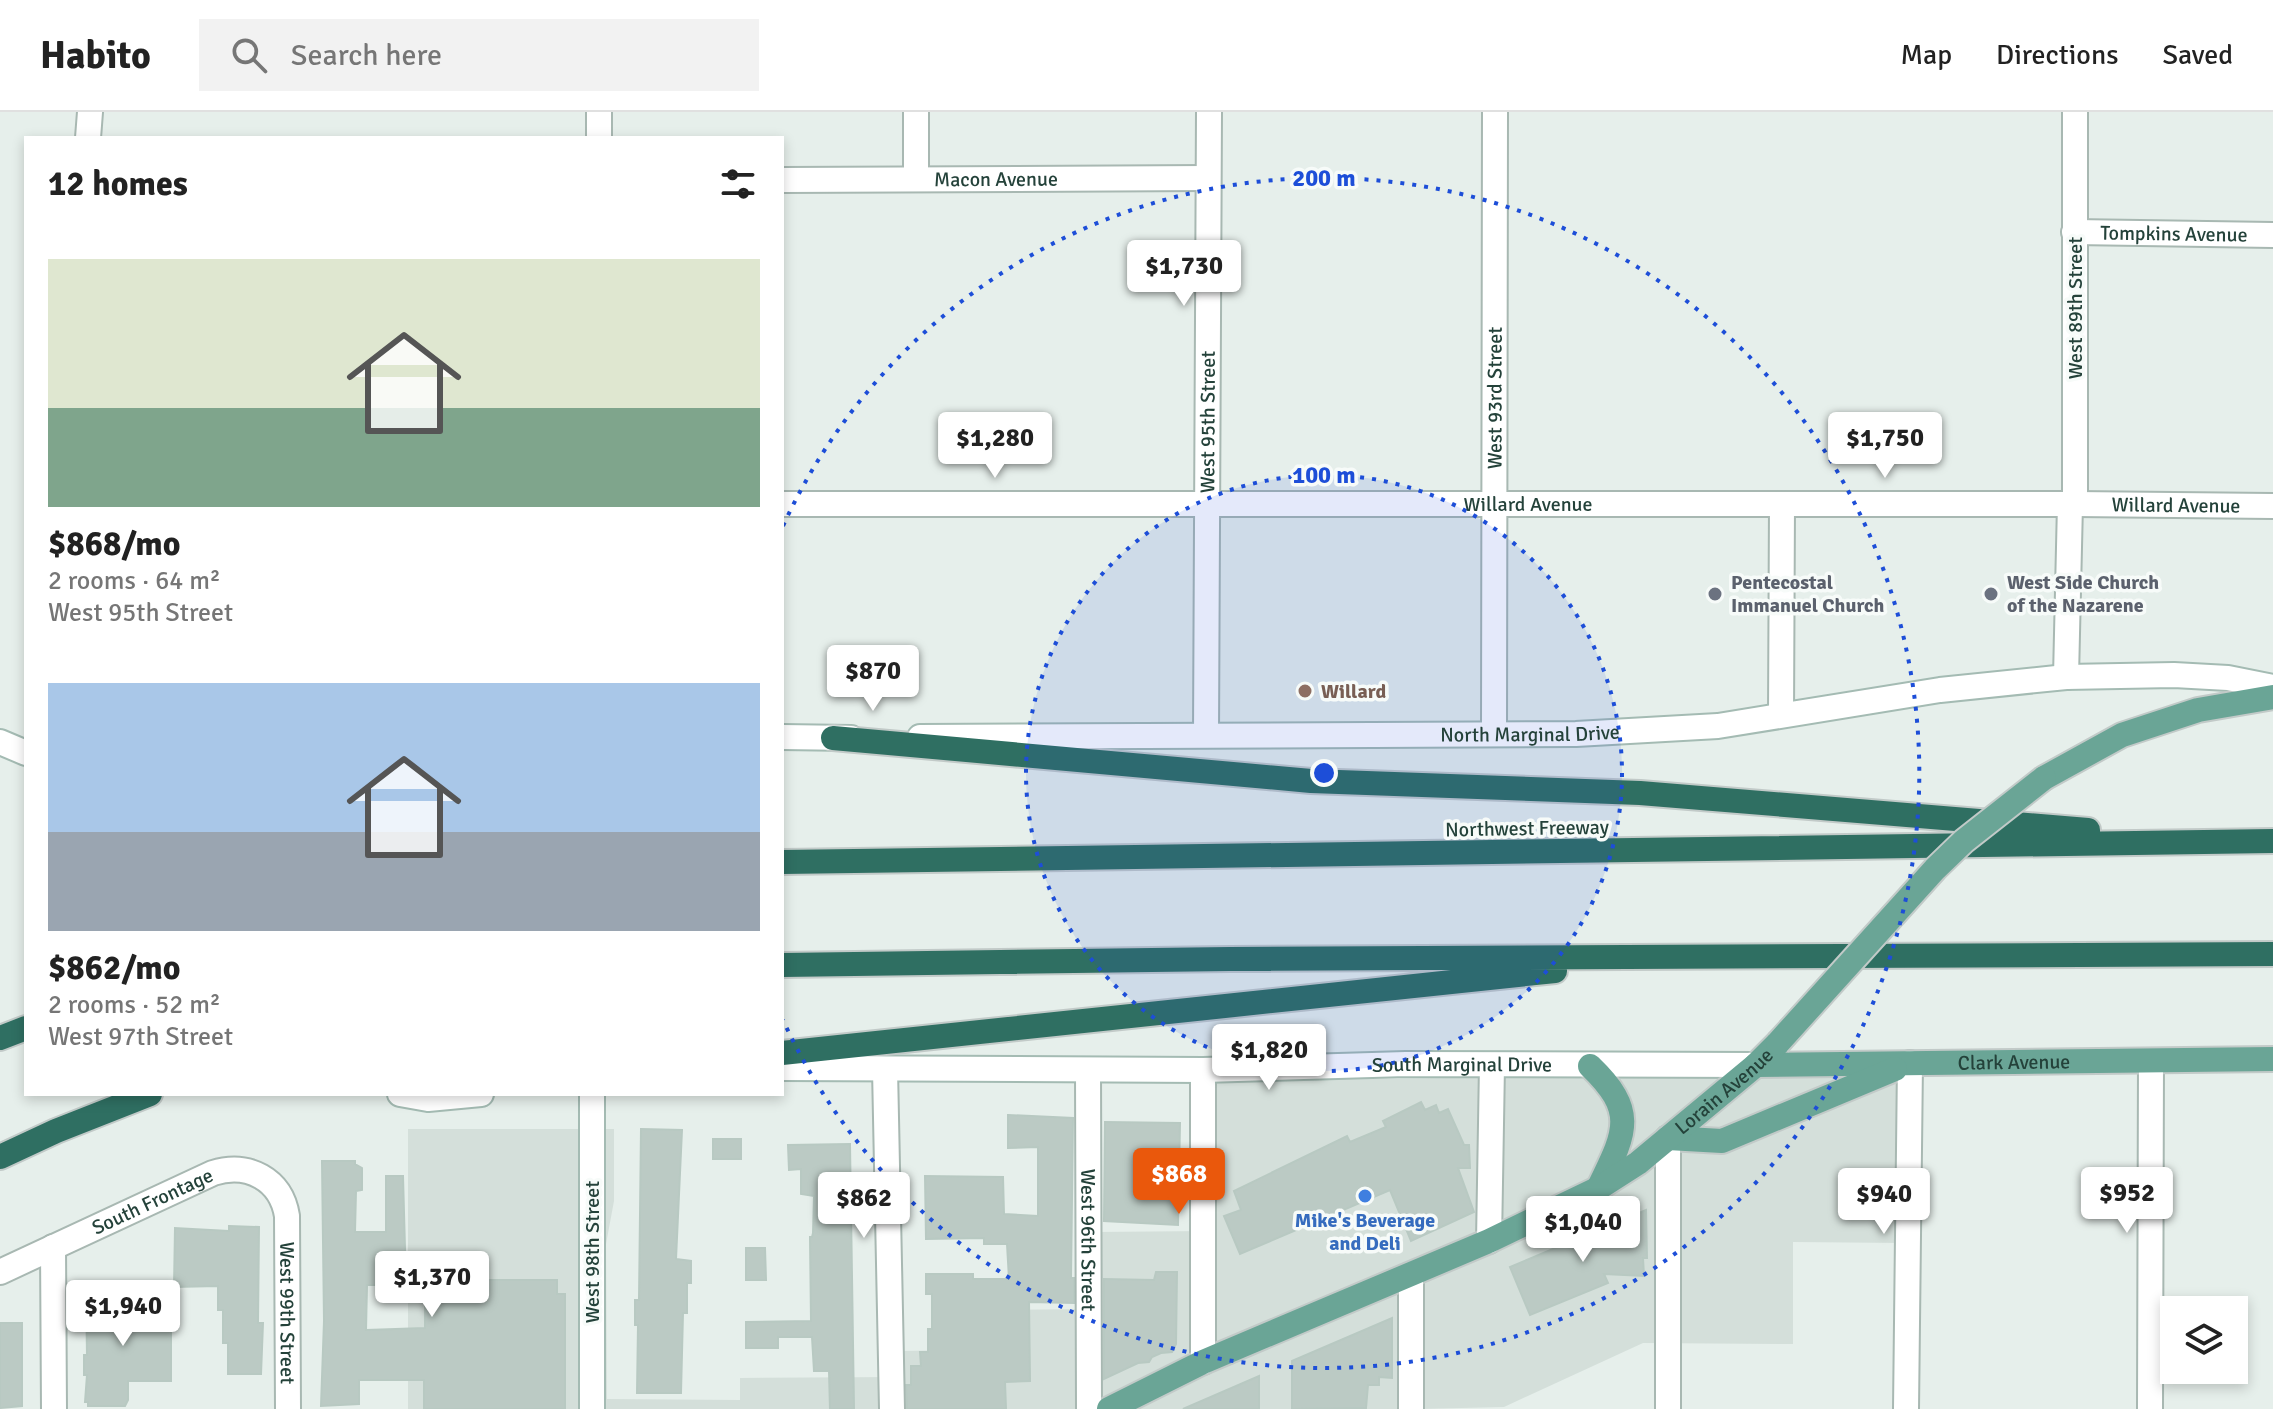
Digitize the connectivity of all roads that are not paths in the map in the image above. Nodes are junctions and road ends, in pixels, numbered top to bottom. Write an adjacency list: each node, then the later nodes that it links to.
1 (90, 112): 7 (street)
2 (599, 112): 8 (street)
3 (916, 112): 10 (street)
4 (1209, 112): 9 (street, West 95th Street)
5 (1495, 112): 16 (street, West 93rd Street)
6 (2075, 112): 12 (street, West 89th Street)
7 (88, 136)
8 (599, 136)
9 (1208, 178): 10 (street, Macon Avenue); 15 (street, West 95th Street)
10 (916, 179): 11 (street, Macon Avenue)
11 (784, 180)
12 (2074, 232): 13 (street, Tompkins Avenue); 18 (street, West 89th Street)
13 (2273, 235)
14 (784, 504): 15 (street, Willard Avenue)
15 (1207, 504): 16 (street, Willard Avenue); 25 (street, West 95th Street)
16 (1494, 504): 17 (street, Willard Avenue); 26 (street, West 93rd Street)
17 (1782, 504): 18 (street, Willard Avenue); 23 (street)
18 (2072, 504): 19 (street, Willard Avenue); 20 (street, West 89th Street)
19 (2273, 506)
20 (2066, 677): 21 (street, North Marginal Drive); 23 (street, North Marginal Drive)
21 (2273, 687)
22 (2273, 697): 44 (main road, Lorain Avenue, bridge)
23 (1781, 715): 26 (street, North Marginal Drive)
24 (24, 733): 29 (street)
25 (1206, 734): 26 (street, North Marginal Drive); 28 (street, North Marginal Drive)
26 (1494, 734)
27 (784, 737): 28 (street, North Marginal Drive)
28 (833, 738): 32 (highway)
29 (0, 739): 30 (street)
30 (24, 752)
31 (2273, 841): 32 (highway, Northwest Freeway)
32 (2226, 842): 33 (highway, Northwest Freeway)
33 (784, 862)
34 (2273, 954): 35 (highway)
35 (1689, 957): 36 (highway); 39 (highway)
36 (784, 965)
37 (24, 1029): 38 (highway)
38 (0, 1038)
39 (784, 1053)
40 (2273, 1059): 41 (main road, Clark Avenue)
41 (2151, 1061): 42 (main road, Clark Avenue); 73 (street)
42 (1910, 1063): 44 (main road, Clark Avenue); 54 (main road); 72 (street)
43 (1492, 1065): 45 (street, South Marginal Drive); 49 (street, South Marginal Drive); 58 (street)
44 (1756, 1065): 45 (street, South Marginal Drive); 54 (main road, Lorain Avenue)
45 (1590, 1066): 56 (main road)
46 (784, 1068): 47 (street, South Marginal Drive)
47 (885, 1069): 48 (street, South Marginal Drive); 67 (street)
48 (1088, 1070): 49 (street, South Marginal Drive); 68 (street, West 96th Street)
49 (1203, 1070): 62 (street)
50 (145, 1096): 55 (highway)
51 (411, 1096): 52 (street)
52 (460, 1096)
53 (592, 1096): 66 (street, West 98th Street)
54 (1668, 1138): 56 (main road, Lorain Avenue); 71 (street)
55 (0, 1157)
56 (1599, 1188): 58 (main road, Lorain Avenue)
57 (287, 1216): 59 (street, South Frontage); 65 (street, West 99th Street)
58 (1489, 1241): 61 (main road, Lorain Avenue)
59 (53, 1247): 60 (street, South Frontage); 64 (street)
60 (0, 1272)
61 (1411, 1275): 62 (main road, Lorain Avenue); 70 (street)
62 (1203, 1362): 63 (main road, Lorain Avenue)
63 (1139, 1401): 69 (main road, Lorain Avenue)
64 (54, 1409)
65 (288, 1409)
66 (592, 1409)
67 (892, 1409)
68 (1089, 1409)
69 (1109, 1409)
70 (1411, 1409)
71 (1668, 1409)
72 (1906, 1409)
73 (2150, 1409)

